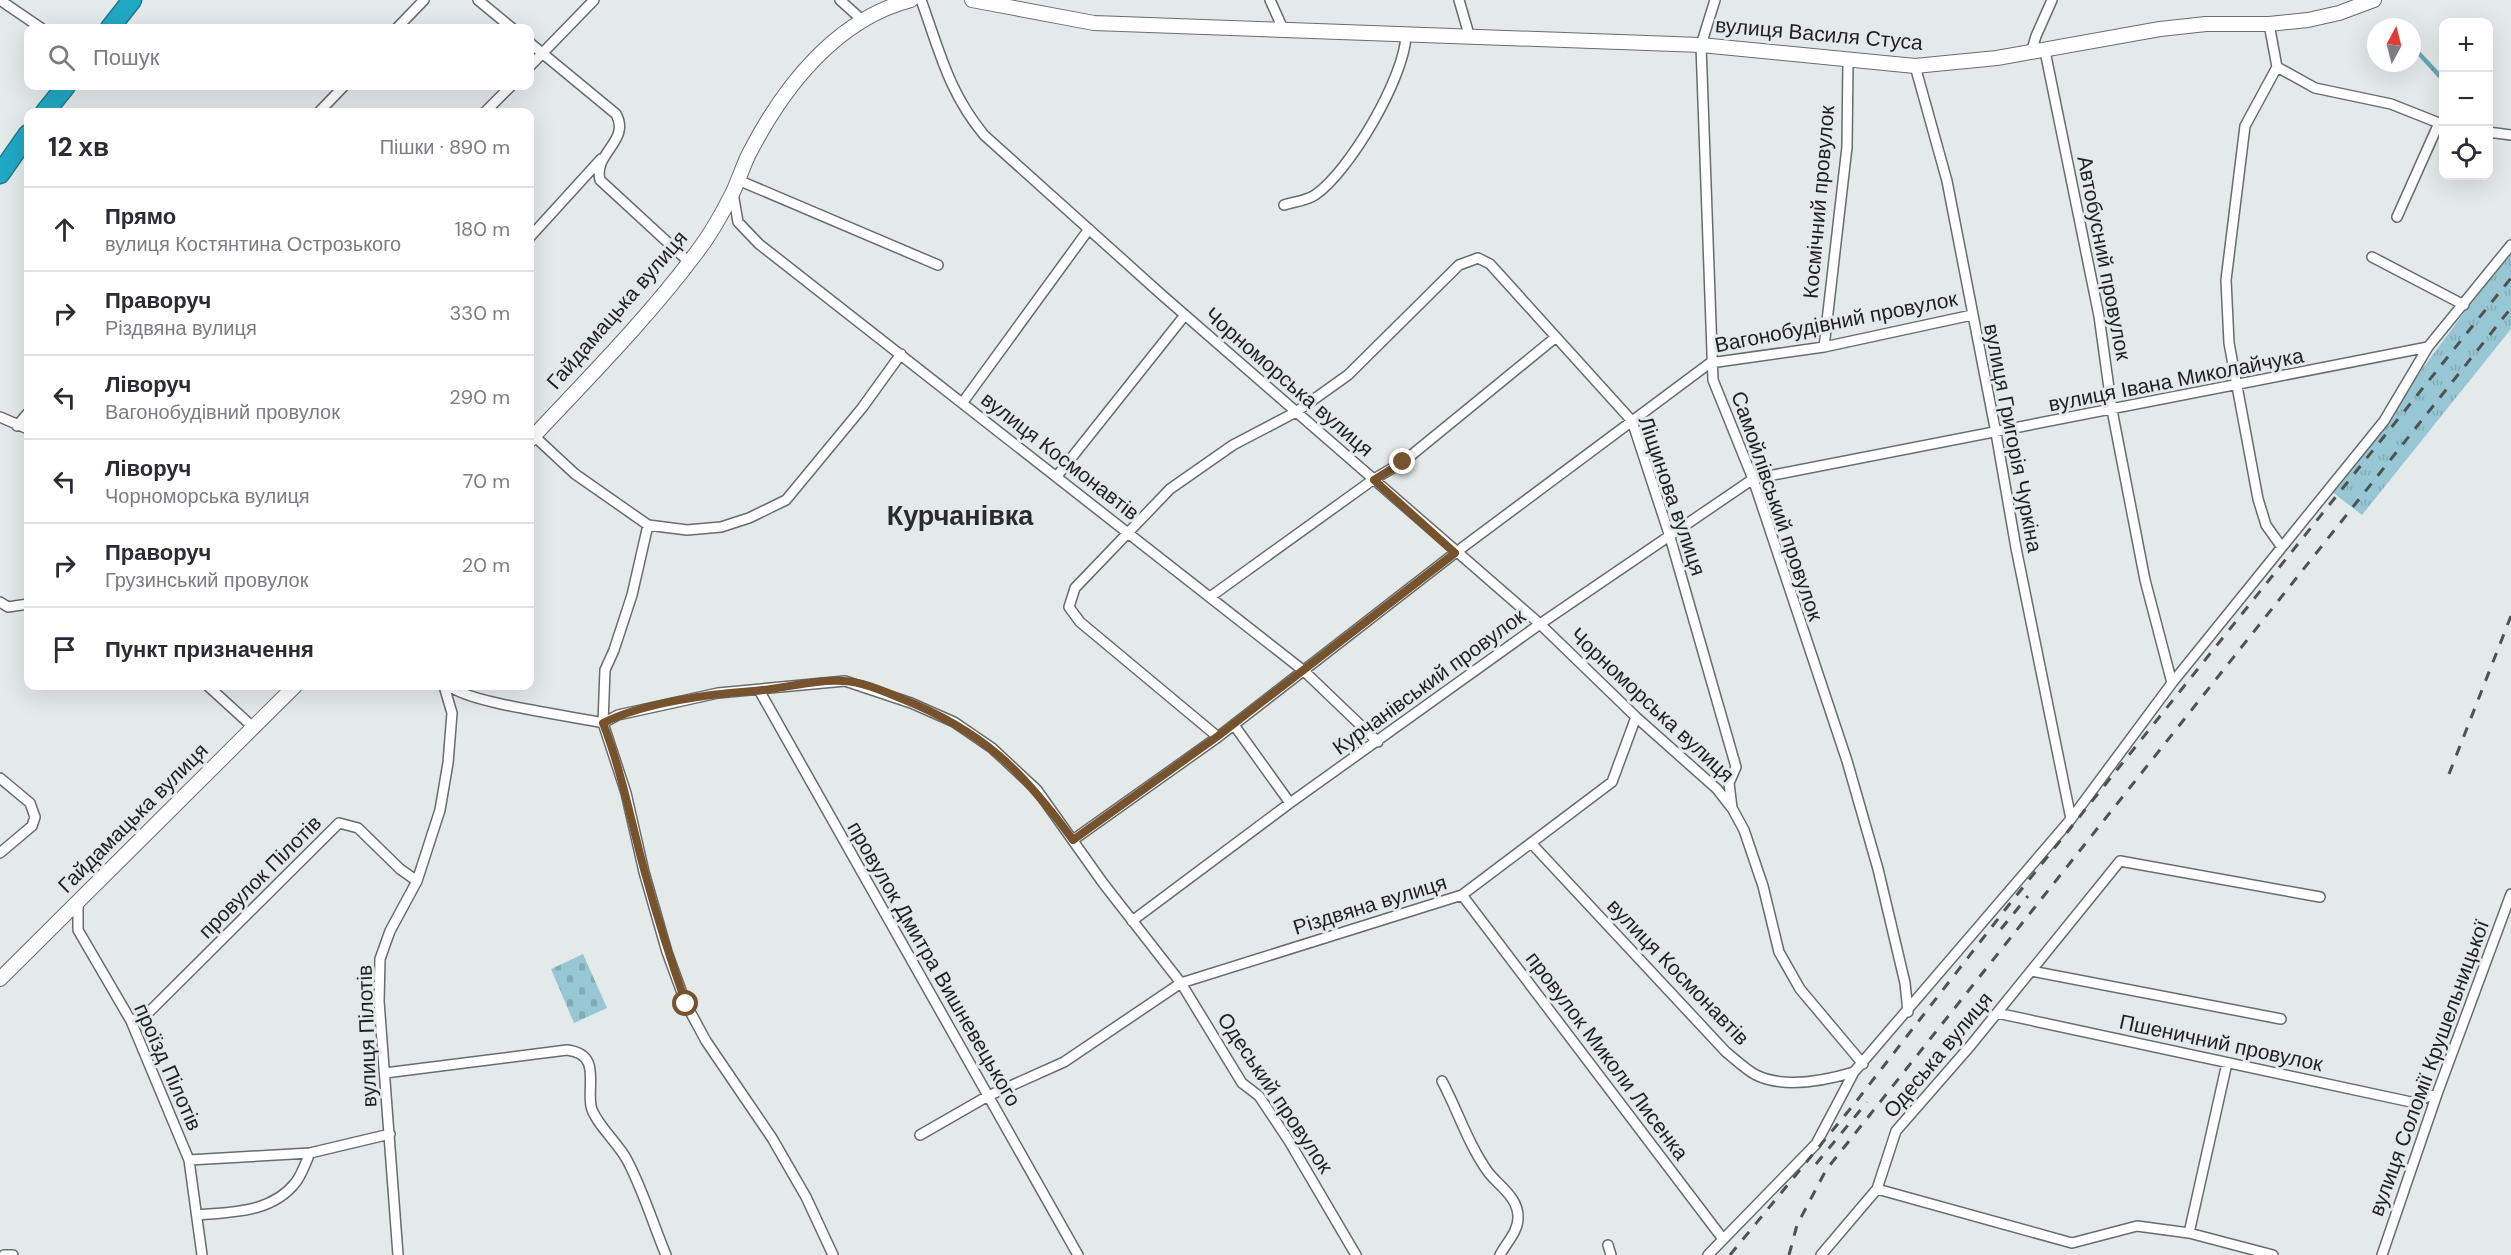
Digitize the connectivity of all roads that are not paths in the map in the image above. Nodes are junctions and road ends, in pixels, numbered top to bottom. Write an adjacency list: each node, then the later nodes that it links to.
1 (0, 0): 16 (street)
2 (132, 0): 17 (highway)
3 (424, 0): 18 (street)
4 (478, 0): 19 (street)
5 (594, 0): 27 (street)
6 (840, 0): 15 (street)
7 (911, 0): 15 (main road, Гайдамацька вулиця)
8 (921, 0): 48 (street, Чорноморська вулиця)
9 (972, 0): 21 (main road, вулиця Василя Стуса)
10 (1270, 0): 21 (street)
11 (1459, 0): 23 (street)
12 (1714, 0): 24 (street, Самойлівський провулок)
13 (2052, 0): 26 (street)
14 (2374, 0): 20 (main road, вулиця Василя Стуса)
15 (861, 19): 45 (main road, Гайдамацька вулиця)
16 (35, 24)
17 (113, 24)
18 (401, 24)
19 (507, 24)
20 (2269, 24): 26 (main road, вулиця Василя Стуса); 31 (street)
21 (1284, 31): 22 (main road, вулиця Василя Стуса)
22 (1406, 36): 23 (main road, вулиця Василя Стуса); 46 (street)
23 (1470, 38): 24 (main road, вулиця Василя Стуса)
24 (1701, 45): 28 (main road, вулиця Василя Стуса); 61 (street, Самойлівський провулок)
25 (534, 46): 27 (street)
26 (2038, 52): 30 (main road, вулиця Василя Стуса); 64 (street, Автобусний провулок)
27 (542, 53): 29 (street); 43 (street)
28 (1848, 61): 30 (main road, вулиця Василя Стуса); 58 (street, Космічний провулок)
29 (534, 62)
30 (1915, 66): 56 (street, вулиця Григорія Чуркіна)
31 (2277, 67): 38 (street); 62 (street)
32 (63, 90): 35 (highway)
33 (340, 90): 36 (street)
34 (507, 90): 37 (street)
35 (48, 108)
36 (323, 108)
37 (489, 108)
38 (2439, 123)
39 (2440, 126): 47 (street)
40 (2493, 133): 41 (street)
41 (2511, 135)
42 (24, 138): 44 (highway)
43 (603, 158): 49 (street); 52 (street)
44 (3, 162)
45 (735, 187): 52 (main road, Гайдамацька вулиця); 53 (street); 60 (street, вулиця Космонавтів)
46 (1284, 205)
47 (2397, 217)
48 (1089, 229): 55 (street, Чорноморська вулиця); 63 (street)
49 (534, 233)
50 (2511, 245): 54 (street)
51 (2372, 257): 54 (street)
52 (690, 262): 72 (main road, Гайдамацька вулиця)
53 (938, 265)
54 (2464, 305): 59 (street)
55 (1185, 315): 65 (street, Чорноморська вулиця); 74 (street)
56 (1972, 315): 58 (street, Вагонобудівний провулок); 71 (street, вулиця Григорія Чуркіна)
57 (1556, 337): 65 (street, Ліщинова вулиця); 68 (street, Ліщинова вулиця); 76 (street)
58 (1824, 347): 61 (street, Вагонобудівний провулок)
59 (2428, 347): 62 (street, вулиця Івана Миколайчука); 80 (street)
60 (900, 354): 63 (street, вулиця Космонавтів); 77 (street, Гайдамацька вулиця)
61 (1710, 363): 68 (street, Вагонобудівний провулок); 75 (street, Самойлівський провулок)
62 (2238, 385): 64 (street, вулиця Івана Миколайчука); 80 (street)
63 (963, 402): 74 (street, вулиця Космонавтів)
64 (2112, 410): 71 (street, вулиця Івана Миколайчука); 87 (street, Автобусний провулок)
65 (1296, 412): 76 (street, Чорноморська вулиця); 78 (street, Ліщинова вулиця)
66 (0, 417): 69 (street)
67 (24, 417): 69 (street)
68 (1632, 421): 79 (street, Ліщинова вулиця); 81 (street, Вагонобудівний провулок)
69 (16, 426): 70 (street)
70 (24, 428)
71 (1996, 433): 75 (street, вулиця Івана Миколайчука); 102 (street, вулиця Григорія Чуркіна)
72 (534, 434)
73 (534, 440): 77 (street, Гайдамацька вулиця)
74 (1057, 476): 78 (street, вулиця Космонавтів)
75 (1753, 479): 79 (street, Курчанівський провулок); 115 (street, Самойлівський провулок)
76 (1374, 480): 81 (street, Чорноморська вулиця); 82 (street)
77 (648, 525): 94 (street)
78 (1127, 531): 82 (street, вулиця Космонавтів); 97 (street, Ліщинова вулиця)
79 (1670, 537): 85 (street, Курчанівський провулок); 101 (street, Ліщинова вулиця)
80 (2281, 546): 87 (street)
81 (1455, 553): 85 (street, Чорноморська вулиця); 86 (street, Вагонобудівний провулок)
82 (1210, 597): 86 (street, вулиця Космонавтів)
83 (0, 602): 84 (street)
84 (24, 605)
85 (1540, 624): 93 (street, Чорноморська вулиця); 98 (street, Курчанівський провулок)
86 (1304, 671): 95 (street, Вагонобудівний провулок); 98 (street, вулиця Космонавтів)
87 (2172, 683): 102 (street)
88 (212, 690): 96 (street)
89 (291, 690): 96 (main road, Гайдамацька вулиця)
90 (445, 690): 106 (street, вулиця Пілотів)
91 (455, 690): 94 (street)
92 (759, 690): 94 (street); 103 (street); 125 (street, провулок Дмитра Вишневецького)
93 (1636, 717): 101 (street, Чорноморська вулиця); 104 (street, Різдвяна вулиця)
94 (603, 723): 140 (street)
95 (1234, 725): 97 (street, Вагонобудівний провулок); 100 (street)
96 (254, 728): 110 (main road, Гайдамацька вулиця)
97 (1218, 736): 103 (street, Вагонобудівний провулок)
98 (1378, 742): 100 (street, Курчанівський провулок)
99 (0, 778): 105 (street)
100 (1290, 803): 111 (street, Курчанівський провулок)
101 (1732, 808): 120 (street, Ліщинова вулиця)
102 (2071, 819): 115 (street)
103 (1073, 840): 111 (street)
104 (1532, 844): 108 (street, Різдвяна вулиця); 121 (street, вулиця Космонавтів)
105 (0, 853)
106 (417, 880): 118 (street, провулок Пілотів); 122 (street, вулиця Пілотів)
107 (2511, 894): 124 (street, вулиця Соломії Крушельницької)
108 (1462, 895): 114 (street, Різдвяна вулиця); 133 (street, провулок Миколи Лисенка)
109 (2320, 897): 112 (street, Одеська вулиця)
110 (78, 903): 113 (main road, Гайдамацька вулиця); 118 (street, проїзд Пілотів)
111 (1132, 921): 114 (street)
112 (2031, 971): 116 (street, Одеська вулиця); 117 (street)
113 (0, 979)
114 (1181, 983): 125 (street, Різдвяна вулиця); 142 (street, Одеський провулок)
115 (1908, 1012): 120 (street)
116 (1996, 1013): 119 (street, Пшеничний провулок); 130 (street, Одеська вулиця)
117 (2281, 1019)
118 (131, 1021): 129 (street, проїзд Пілотів)
119 (2227, 1063): 124 (street, Пшеничний провулок); 132 (street)
120 (1863, 1064): 121 (street)
121 (1854, 1072): 133 (street)
122 (385, 1073): 126 (street, вулиця Пілотів); 139 (street)
123 (1442, 1081): 143 (street)
124 (2437, 1094): 148 (street, вулиця Соломії Крушельницької)
125 (988, 1096): 127 (street, Різдвяна вулиця); 141 (street, провулок Дмитра Вишневецького)
126 (390, 1134): 128 (street); 138 (street, вулиця Пілотів)
127 (921, 1135)
128 (310, 1153): 129 (street); 131 (street)
129 (189, 1160): 131 (street, проїзд Пілотів)
130 (1877, 1189): 132 (street); 146 (street, Одеська вулиця)
131 (197, 1215): 137 (street, проїзд Пілотів)
132 (2189, 1233): 147 (street)
133 (1723, 1239): 145 (street)
134 (1608, 1245): 144 (street)
135 (4, 1255): 136 (street)
136 (13, 1255)
137 (202, 1255)
138 (398, 1255)
139 (666, 1255)
140 (833, 1255)
141 (1078, 1255)
142 (1356, 1255)
143 (1500, 1255)
144 (1611, 1255)
145 (1708, 1255)
146 (1821, 1255)
147 (2273, 1255)
148 (2382, 1255)

